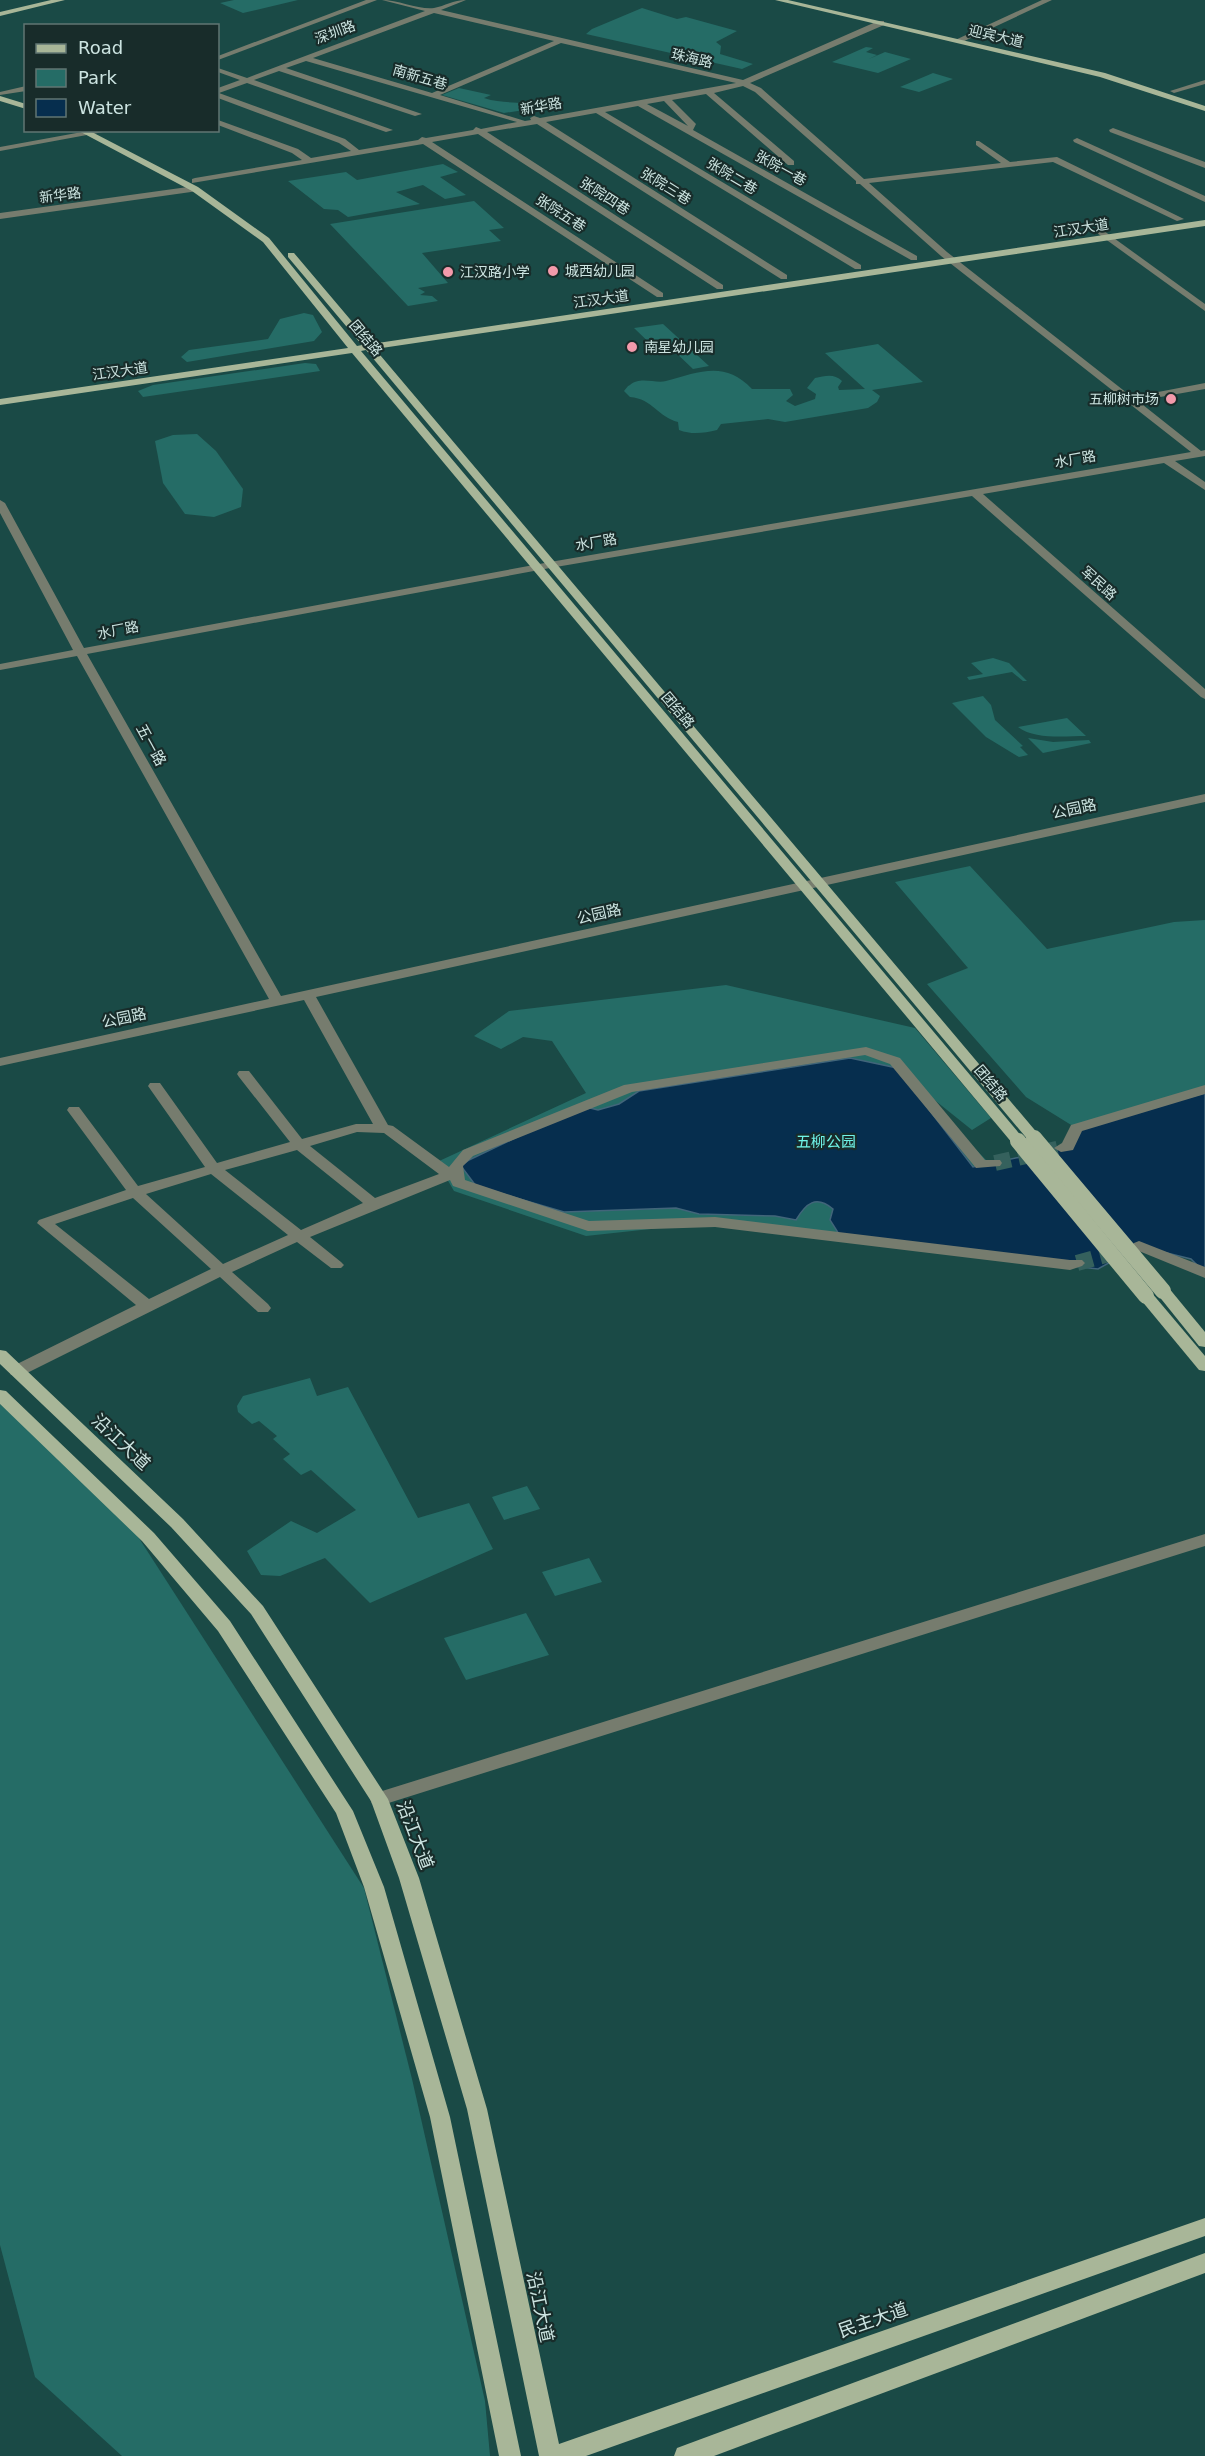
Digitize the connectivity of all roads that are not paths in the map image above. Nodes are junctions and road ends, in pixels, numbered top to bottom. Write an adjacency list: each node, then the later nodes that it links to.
1 (44, 0): 11 (main road)
2 (62, 0): 11 (main road)
3 (373, 0): 15 (street)
4 (381, 0): 10 (street, 珠海路)
5 (386, 0): 10 (street, 珠海路)
6 (462, 0): 10 (street, 深圳路)
7 (779, 0): 12 (main road, 迎宾大道)
8 (800, 0): 13 (main road, 迎宾大道)
9 (1048, 0): 13 (street)
10 (431, 11): 14 (street, 珠海路); 16 (street, 深圳路); 21 (street, 珠海路)
11 (0, 12)
12 (877, 22): 13 (main road, 迎宾大道); 21 (street, 新华路)
13 (961, 39): 24 (main road, 迎宾大道); 35 (main road, 迎宾大道)
14 (558, 42): 21 (street, 珠海路); 28 (street)
15 (219, 57)
16 (305, 58): 17 (street, 深圳路); 28 (street, 南新五巷)
17 (277, 68): 19 (street, 深圳路); 36 (street)
18 (219, 70): 19 (street)
19 (246, 80): 25 (street, 深圳路); 39 (street)
20 (1205, 82): 24 (street)
21 (741, 83): 23 (street, 新华路); 31 (street, 新华路); 53 (street, 珠海路)
22 (24, 89): 27 (street)
23 (706, 91): 29 (street, 新华路); 50 (street)
24 (1174, 91): 32 (main road, 迎宾大道)
25 (219, 92)
26 (219, 92): 48 (street)
27 (1, 95): 30 (main road); 33 (main road)
28 (433, 95): 37 (street, 南新五巷)
29 (665, 98): 31 (street, 新华路); 41 (street)
30 (24, 101)
31 (636, 102): 34 (street, 新华路); 41 (street, 张院一巷); 67 (street, 张院一巷)
32 (1205, 102)
33 (24, 106)
34 (594, 109): 37 (street, 新华路); 69 (street, 张院二巷)
35 (1205, 110)
36 (418, 114)
37 (530, 120): 40 (street, 新华路); 70 (street, 张院三巷)
38 (219, 122): 49 (street)
39 (389, 130)
40 (477, 130): 44 (street, 新华路); 71 (street, 张院四巷)
41 (688, 130): 67 (street, 张院一巷)
42 (1113, 130): 52 (street)
43 (100, 132): 47 (street); 54 (main road, 团结路)
44 (423, 139): 48 (street, 新华路); 72 (street, 张院五巷)
45 (1077, 140): 55 (street)
46 (979, 143): 51 (street)
47 (0, 148)
48 (356, 151): 49 (street, 新华路)
49 (309, 160): 54 (street, 新华路)
50 (791, 163)
51 (1008, 165): 53 (street); 58 (street)
52 (1205, 165)
53 (861, 182): 66 (street, 珠海路)
54 (194, 183): 57 (street, 新华路); 74 (main road, 团结路)
55 (1205, 199)
56 (1205, 215): 58 (main road, 江汉大道)
57 (0, 216)
58 (1180, 219): 60 (main road, 江汉大道)
59 (1205, 223): 63 (main road, 江汉大道)
60 (1124, 227): 61 (main road, 江汉大道); 63 (main road)
61 (1100, 231): 62 (main road, 江汉大道); 64 (street)
62 (1081, 234): 65 (main road); 66 (main road, 江汉大道)
63 (1133, 234): 64 (main road, 江汉大道)
64 (1109, 237): 65 (main road, 江汉大道); 73 (street)
65 (1089, 240): 68 (main road, 江汉大道)
66 (942, 254): 67 (main road, 江汉大道); 68 (street, 珠海路)
67 (912, 259): 69 (main road, 江汉大道)
68 (953, 261): 74 (main road, 江汉大道); 79 (street, 珠海路)
69 (856, 267): 70 (main road, 江汉大道)
70 (784, 277): 71 (main road, 江汉大道)
71 (720, 287): 72 (main road, 江汉大道)
72 (660, 295): 74 (main road, 江汉大道)
73 (1205, 308)
74 (359, 345): 77 (main road, 江汉大道); 80 (main road, 江汉大道); 86 (main road, 团结路); 87 (main road, 团结路)
75 (1205, 386): 76 (street)
76 (1194, 388): 78 (street); 79 (street)
77 (0, 393)
78 (1205, 394)
79 (1130, 400): 81 (street, 珠海路)
80 (0, 402)
81 (1201, 453): 82 (street, 水厂路)
82 (1165, 459): 83 (street); 84 (street, 水厂路)
83 (1205, 487)
84 (974, 492): 86 (street, 水厂路); 90 (street, 军民路)
85 (0, 503): 88 (street, 五一路)
86 (550, 565): 87 (street, 水厂路); 93 (main road, 团结路)
87 (537, 567): 88 (street, 水厂路); 93 (main road, 团结路)
88 (80, 652): 89 (street, 水厂路); 95 (street, 五一路)
89 (0, 667)
90 (1205, 696)
91 (1205, 793): 93 (street)
92 (1205, 798): 93 (street, 公园路)
93 (809, 881): 94 (street, 公园路); 95 (street); 117 (main road, 团结路, bridge); 119 (main road, 团结路, bridge)
94 (308, 995): 95 (street, 公园路); 102 (street)
95 (276, 999): 96 (street); 97 (street, 公园路)
96 (0, 1057)
97 (0, 1062)
98 (244, 1074): 103 (street)
99 (155, 1086): 106 (street)
100 (1205, 1089): 104 (street)
101 (74, 1110): 107 (street)
102 (383, 1129): 103 (street); 108 (street)
103 (299, 1144): 106 (street); 108 (street)
104 (1061, 1149)
105 (995, 1163): 111 (street)
106 (214, 1169): 107 (street); 109 (street)
107 (135, 1192): 113 (street); 115 (street)
108 (373, 1204): 109 (street)
109 (300, 1234): 112 (street); 113 (street)
110 (1139, 1246): 114 (street)
111 (1077, 1263)
112 (336, 1265)
113 (219, 1270): 115 (street); 116 (street)
114 (1205, 1273)
115 (146, 1305): 120 (street)
116 (263, 1308)
117 (1205, 1342)
118 (0, 1355): 120 (main road, 沿江大道)
119 (1205, 1366)
120 (16, 1371): 123 (main road, 沿江大道)
121 (0, 1395): 126 (main road)
122 (1205, 1540): 123 (street)
123 (379, 1799): 127 (main road, 沿江大道)
124 (1205, 2228): 128 (main road, 民主大道)
125 (1205, 2263): 129 (main road)
126 (510, 2456)
127 (550, 2456)
128 (556, 2456)
129 (685, 2456)

